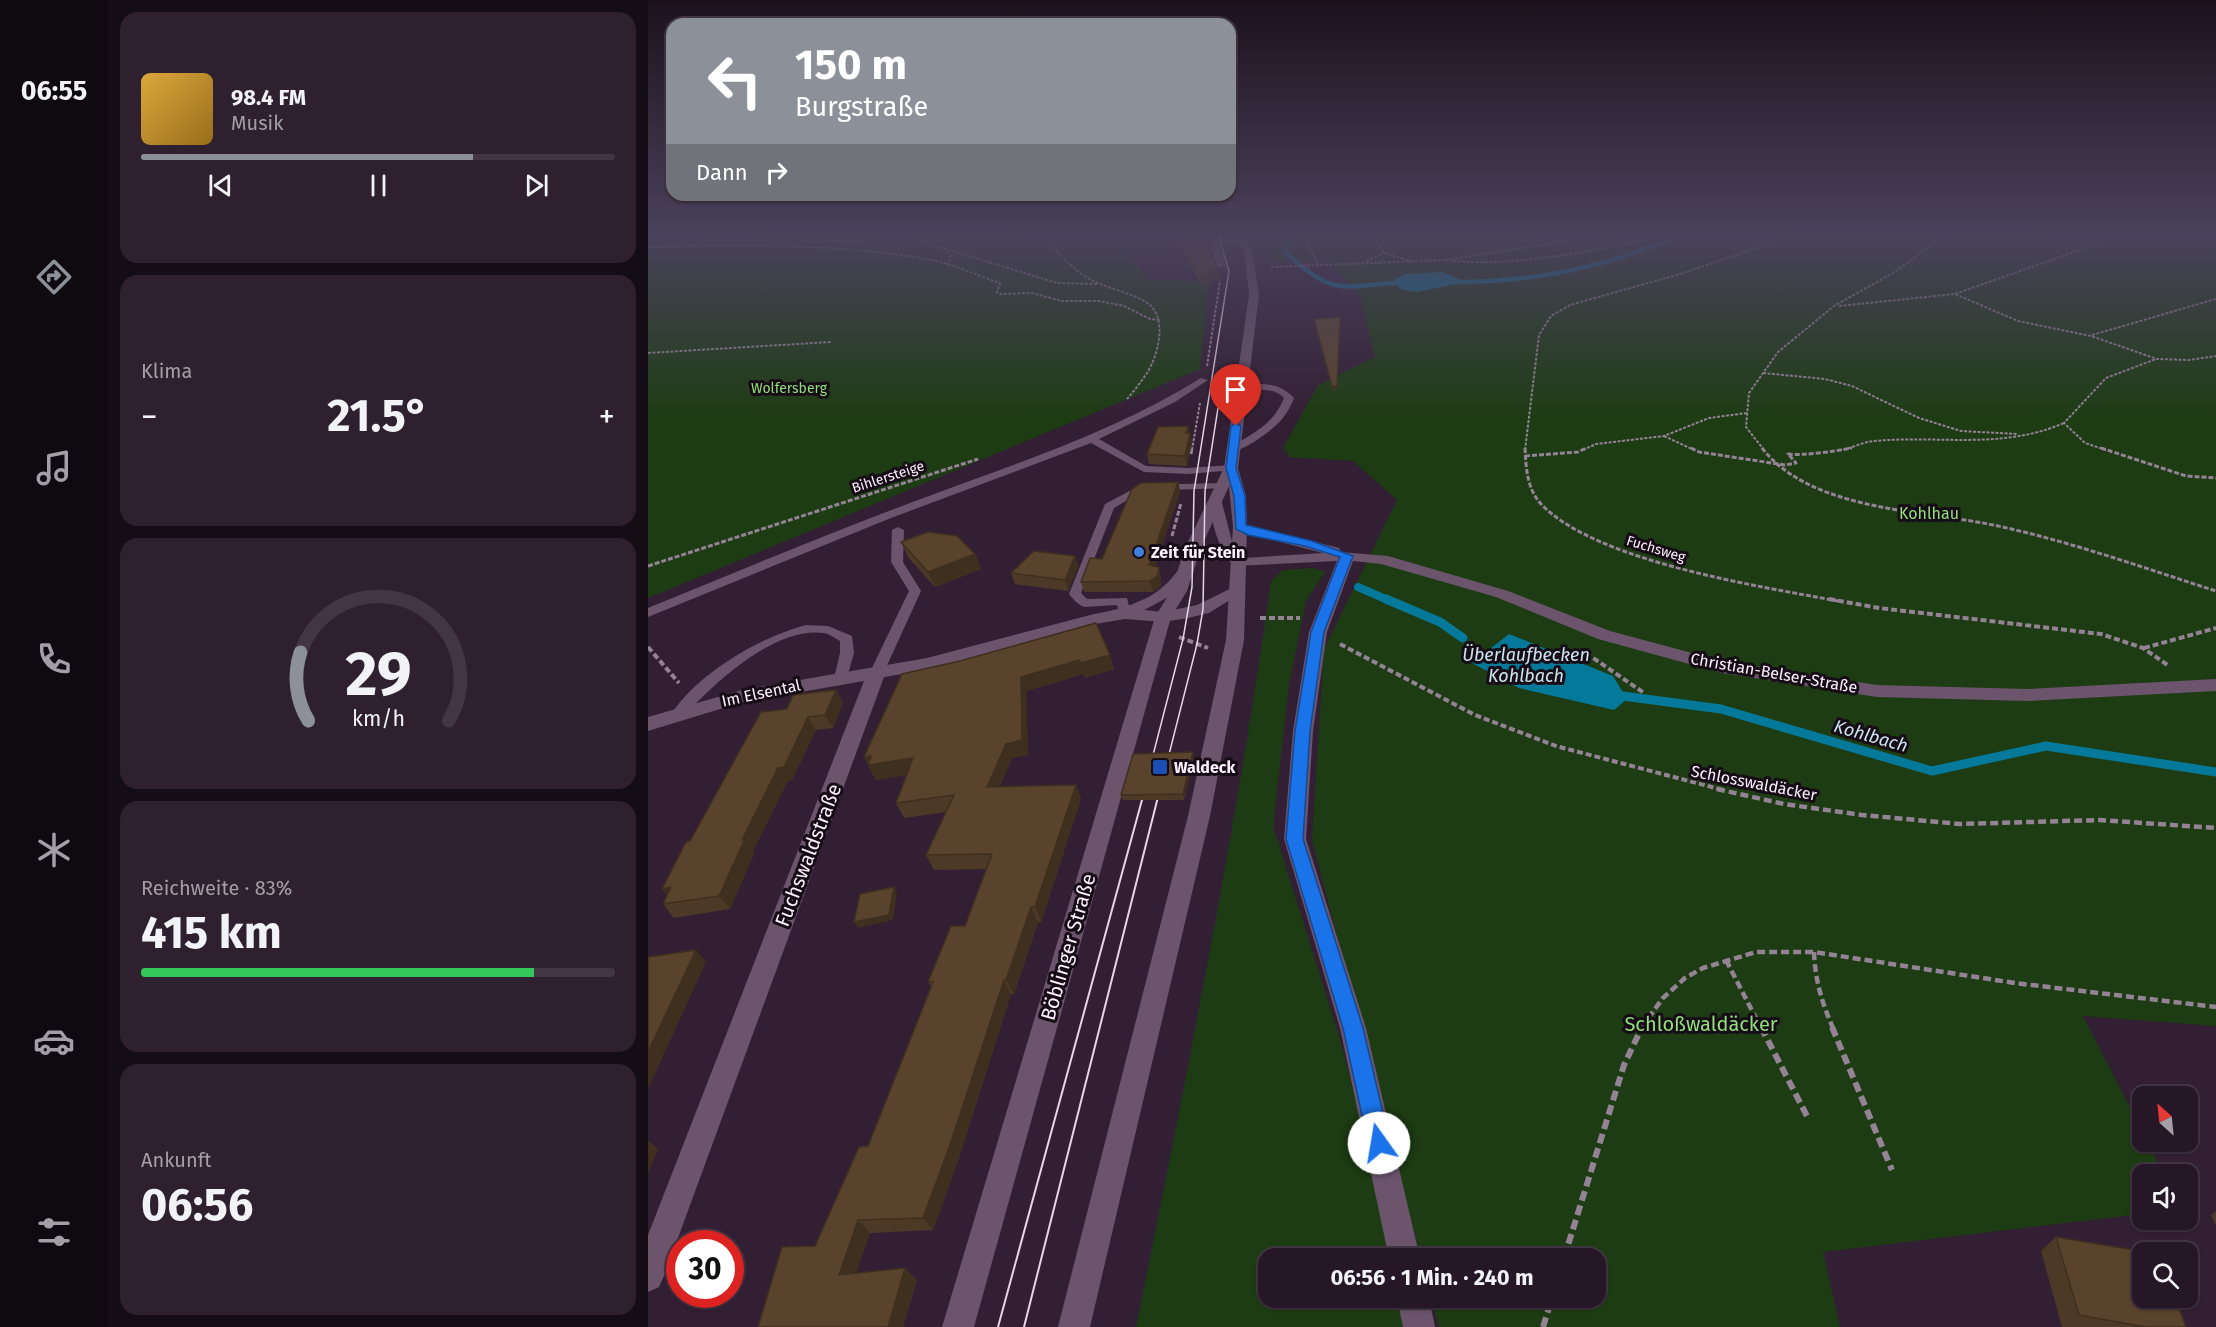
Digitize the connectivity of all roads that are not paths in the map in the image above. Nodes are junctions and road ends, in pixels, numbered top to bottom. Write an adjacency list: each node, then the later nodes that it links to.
1 (1254, 295): 3 (street, Böblinger Straße)
2 (1204, 380): 4 (lane)
3 (1239, 389): 5 (street, Böblinger Straße); 5 (lane)
4 (1091, 440): 6 (lane); 15 (lane)
5 (1233, 449): 6 (street, Böblinger Straße)
6 (1231, 468): 7 (street, Böblinger Straße); 9 (street, Böblinger Straße)
7 (1223, 486): 8 (street, Böblinger Straße); 16 (lane)
8 (1215, 503): 12 (street); 13 (street, Böblinger Straße)
9 (1240, 527): 11 (street); 12 (street, Böblinger Straße)
10 (898, 530): 18 (lane)
11 (1347, 556): 12 (street, Christian-Belser-Straße); 20 (street, Christian-Belser-Straße); 23 (street)
12 (1240, 563): 14 (street, Böblinger Straße)
13 (1186, 571): 16 (street, Böblinger Straße); 17 (street, Böblinger Straße)
14 (1238, 590): 17 (street); 27 (street, Böblinger Straße)
15 (648, 612)
16 (1125, 614): 17 (street); 18 (street)
17 (1163, 617): 26 (street, Böblinger Straße)
18 (877, 672): 19 (street, Im Elsental); 24 (street, Fuchswaldstraße)
19 (842, 678): 21 (street, Im Elsental); 21 (lane)
20 (2216, 685)
21 (678, 714): 22 (street, Im Elsental)
22 (648, 724)
23 (1402, 1248)
24 (648, 1276)
25 (1415, 1308): 28 (street)
26 (958, 1327)
27 (1074, 1327)
28 (1419, 1327)

